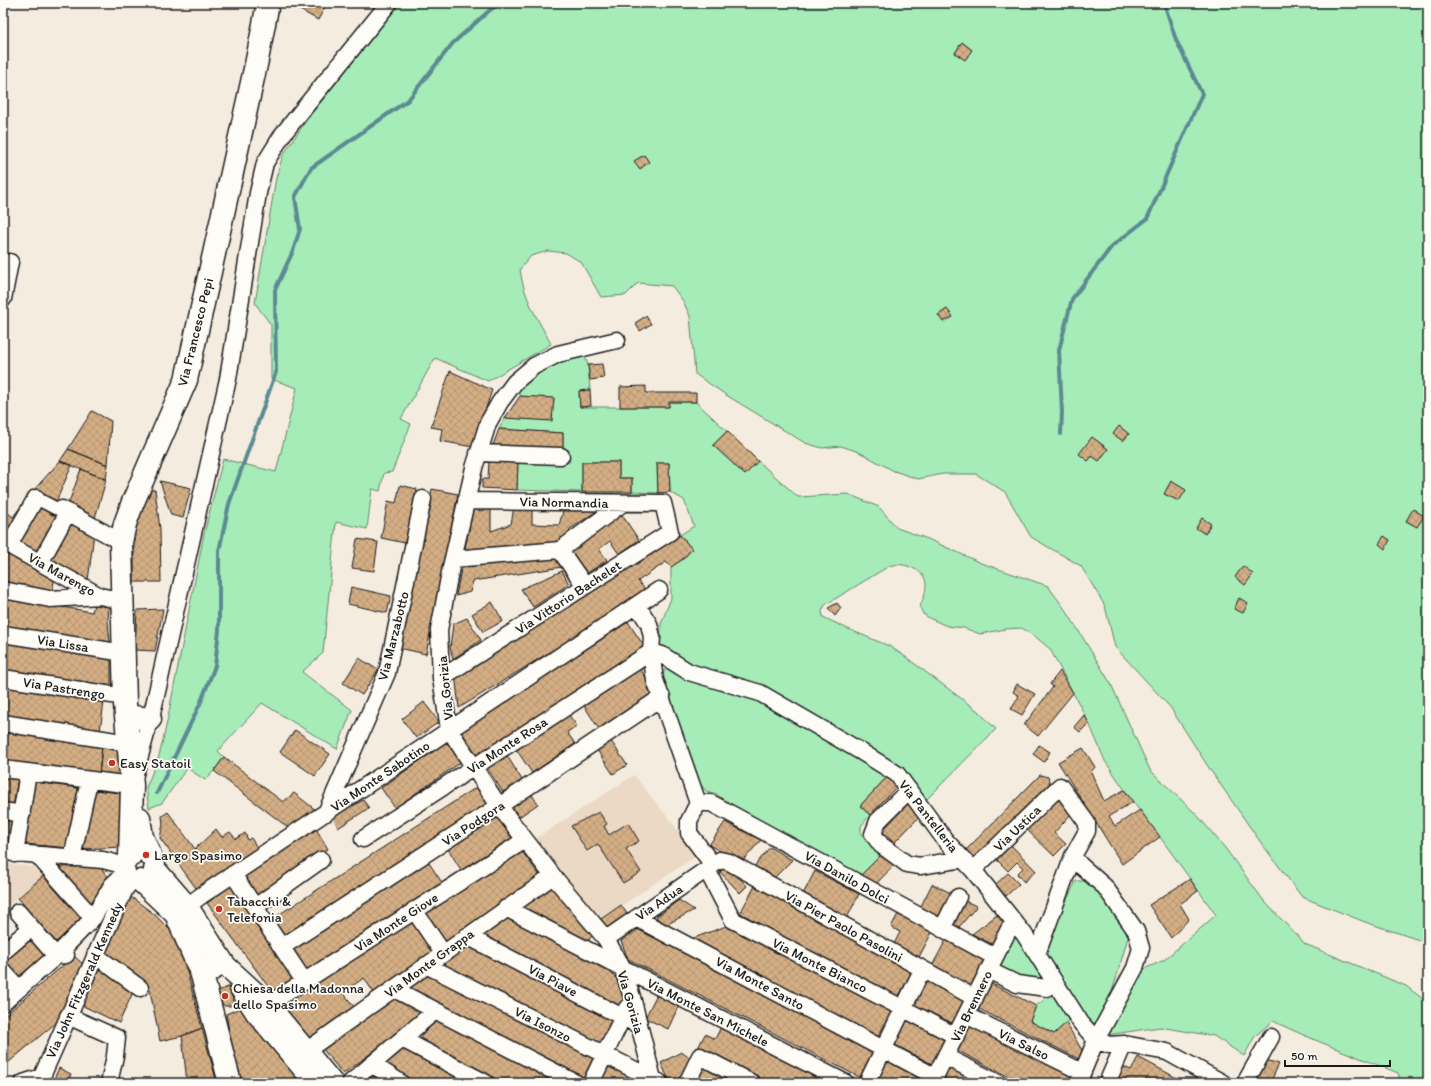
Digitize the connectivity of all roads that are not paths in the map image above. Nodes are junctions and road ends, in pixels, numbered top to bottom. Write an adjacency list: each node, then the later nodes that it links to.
1 (268, 3): 14 (main road, Via Francesco Pepi)
2 (389, 3): 32 (street)
3 (10, 262): 4 (street)
4 (3, 299)
5 (617, 340): 6 (street, Via Gorizia)
6 (478, 453): 7 (street); 10 (street, Via Gorizia)
7 (561, 456)
8 (36, 498): 13 (street); 15 (street)
9 (424, 499): 45 (street, Via Marzabotto)
10 (466, 502): 11 (street, Via Normandia); 17 (street, Via Gorizia)
11 (623, 503): 12 (street, Via Normandia); 16 (street)
12 (663, 503): 19 (street, Via Vittorio Bachelet)
13 (65, 511): 14 (street); 18 (street)
14 (121, 542): 23 (main road, Via Francesco Pepi)
15 (6, 543): 18 (street, Via Marengo)
16 (560, 550): 17 (street); 19 (street)
17 (453, 559): 29 (street, Via Gorizia)
18 (40, 563): 22 (street, Via Marengo)
19 (585, 586): 29 (street, Via Vittorio Bachelet)
20 (3, 590): 22 (street)
21 (659, 590): 24 (street, Via Monte Sabotino)
22 (100, 596): 23 (street, Via Marengo)
23 (122, 601): 27 (main road, Via Francesco Pepi)
24 (637, 605): 26 (street); 34 (street, Via Monte Sabotino)
25 (3, 634): 27 (street, Via Lissa)
26 (651, 652): 30 (street); 36 (street, Via Monte Rosa); 41 (street, Via Pantelleria)
27 (124, 653): 31 (main road, Via Francesco Pepi)
28 (3, 678): 31 (street, Via Pastrengo)
29 (441, 678): 34 (street, Via Gorizia)
30 (662, 697): 42 (street); 43 (street, Via Podgora)
31 (125, 706): 32 (main road); 35 (main road, Via Francesco Pepi)
32 (150, 718): 40 (street)
33 (3, 723): 35 (street)
34 (449, 729): 36 (street, Via Gorizia); 45 (street, Via Monte Sabotino)
35 (128, 743): 40 (main road, Via Francesco Pepi)
36 (473, 766): 43 (street, Via Gorizia); 47 (street, Via Monte Rosa)
37 (3, 768): 38 (street)
38 (28, 772): 39 (street); 46 (street)
39 (89, 781): 40 (street); 52 (street)
40 (132, 786): 55 (main road, Via Francesco Pepi)
41 (909, 790): 54 (street, Via Pantelleria); 54 (street)
42 (698, 803): 56 (street, Via Monte Bianco); 68 (street, Via Danilo Dolci)
43 (499, 806): 48 (street, Via Gorizia); 72 (street, Via Podgora)
44 (3, 811): 46 (street)
45 (326, 813): 57 (street, Via Monte Sabotino)
46 (22, 814): 49 (street)
47 (363, 839)
48 (525, 840): 58 (street, Via Gorizia); 63 (street, Via Monte Giove)
49 (9, 853): 50 (street)
50 (37, 855): 52 (street); 65 (street)
51 (1073, 856): 54 (street, Via Ustica); 76 (street); 103 (street)
52 (72, 858): 55 (street)
53 (321, 860): 61 (street)
54 (968, 864): 76 (street, Via Pantelleria)
55 (135, 868): 60 (main road); 65 (street); 73 (street, Via John Fitzgerald Kennedy)
56 (710, 868): 66 (street, Via Adua); 82 (street, Via Pier Paolo Pasolini); 94 (street, Via Monte Bianco)
57 (233, 874): 60 (street, Via Monte Sabotino); 61 (street)
58 (552, 876): 62 (street, Via Monte Grappa); 71 (street, Via Gorizia)
59 (958, 897): 68 (street)
60 (188, 905): 78 (main road); 84 (main road)
61 (255, 906): 72 (street)
62 (506, 908): 70 (street, Via Monte Grappa); 81 (street, Via Monte San Michele)
63 (414, 910): 75 (street); 85 (street, Via Monte Giove)
64 (18, 912): 67 (street)
65 (93, 918): 77 (street)
66 (636, 918): 71 (street, Via Adua); 105 (street, Via Monte Santo)
67 (31, 928): 74 (street); 77 (street)
68 (942, 929): 79 (street, Via Danilo Dolci)
69 (1008, 929): 79 (street, Via Brennero)
70 (467, 936): 75 (street, Via Monte Grappa); 98 (street, Via Piave)
71 (606, 939): 81 (street, Via Gorizia)
72 (282, 947): 85 (street)
73 (97, 950): 77 (street); 87 (street); 97 (street, Via John Fitzgerald Kennedy)
74 (3, 952)
75 (443, 953): 80 (street, Via Monte Grappa)
76 (1037, 954): 86 (street, Via Pantelleria)
77 (56, 956): 88 (street)
78 (223, 963): 84 (main road); 93 (street)
79 (992, 964): 86 (street, Via Danilo Dolci); 91 (street, Via Brennero)
80 (426, 965): 89 (street, Via Monte Grappa); 107 (street, Via Isonzo)
81 (622, 967): 90 (street, Via Gorizia); 126 (street, Via Monte San Michele)
82 (922, 970): 91 (street, Via Pier Paolo Pasolini); 94 (street)
83 (3, 971): 88 (street)
84 (202, 975): 116 (main road)
85 (304, 981): 93 (street, Via Monte Giove)
86 (1055, 982): 103 (street, Via Pantelleria)
87 (140, 988)
88 (19, 989): 92 (street)
89 (394, 989): 95 (street); 106 (street, Via Monte Grappa)
90 (632, 997): 98 (street); 99 (street, Via Gorizia)
91 (975, 998): 96 (street, Via Brennero)
92 (3, 1002)
93 (262, 1008): 106 (street); 117 (street)
94 (903, 1008): 100 (street, Via Monte Bianco); 105 (street)
95 (435, 1011): 102 (street); 122 (street)
96 (966, 1015): 100 (street, Via Brennero); 110 (street, Via Salso)
97 (68, 1016): 111 (street, Via John Fitzgerald Kennedy); 115 (street)
98 (622, 1017): 99 (street, Via Piave); 107 (street)
99 (638, 1025): 113 (street, Via Gorizia)
100 (956, 1036): 108 (street, Via Brennero)
101 (1271, 1037): 131 (street)
102 (402, 1039): 109 (street); 121 (street)
103 (1096, 1040): 104 (street); 110 (street)
104 (1124, 1044): 129 (street); 130 (street)
105 (883, 1049): 112 (street, Via Monte Santo); 127 (street)
106 (306, 1051): 118 (street)
107 (604, 1054): 113 (street, Via Isonzo); 123 (street)
108 (946, 1057): 112 (street, Via Brennero); 128 (street)
109 (372, 1064): 119 (street); 120 (street)
110 (1080, 1078)
111 (40, 1080): 114 (street)
112 (934, 1080)
113 (655, 1082)
114 (23, 1083)
115 (109, 1083)
116 (230, 1083)
117 (315, 1083)
118 (333, 1083)
119 (350, 1083)
120 (401, 1083)
121 (486, 1083)
122 (576, 1083)
123 (591, 1083)
124 (687, 1083): 125 (street)
125 (752, 1083)
126 (846, 1083)
127 (867, 1083)
128 (998, 1083)
129 (1107, 1083)
130 (1223, 1083)
131 (1246, 1083)

